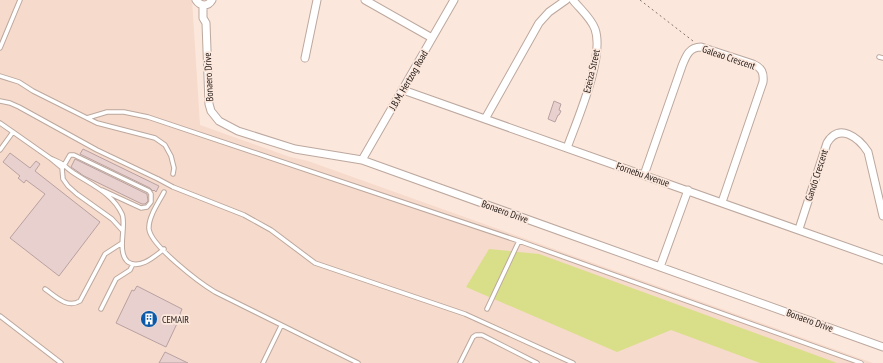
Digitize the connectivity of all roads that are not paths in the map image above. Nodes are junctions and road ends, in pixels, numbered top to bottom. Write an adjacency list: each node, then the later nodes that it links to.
1 (20, 0): 10 (lane)
2 (196, 0): 8 (street)
3 (317, 0): 11 (street)
4 (365, 0): 9 (street)
5 (454, 0): 9 (street, J.B.M. Hertzog Road)
6 (566, 0): 16 (street)
7 (573, 0): 19 (street, Ezeiza Street)
8 (207, 3): 21 (street, Bonaero Drive)
9 (432, 38): 13 (street, J.B.M. Hertzog Road)
10 (0, 48)
11 (305, 58)
12 (0, 76): 15 (lane)
13 (403, 90): 16 (street, Fornebu Avenue); 21 (street, J.B.M. Hertzog Road)
14 (0, 101): 49 (lane, bridge)
15 (88, 118): 23 (lane); 32 (lane)
16 (485, 119): 19 (street, Fornebu Avenue)
17 (0, 123): 18 (lane)
18 (13, 132): 20 (lane); 22 (lane)
19 (567, 148): 24 (street, Fornebu Avenue)
20 (0, 150)
21 (362, 160): 37 (street, Bonaero Drive)
22 (63, 166): 25 (lane); 25 (lane); 31 (lane)
23 (173, 174)
24 (644, 175): 26 (street, Fornebu Avenue); 28 (street, Galeao Crescent)
25 (100, 189): 31 (lane)
26 (688, 190): 28 (street, Fornebu Avenue); 37 (street)
27 (164, 192): 34 (lane)
28 (722, 202): 30 (street, Fornebu Avenue)
29 (883, 216): 30 (street, Gando Crescent)
30 (798, 229): 35 (street, Fornebu Avenue)
31 (122, 230): 33 (lane)
32 (519, 241): 40 (lane); 50 (lane)
33 (122, 243): 36 (lane); 38 (lane)
34 (164, 249): 36 (lane); 42 (lane)
35 (883, 260)
36 (133, 264): 39 (lane)
37 (660, 267): 43 (street, Bonaero Drive)
38 (45, 289)
39 (100, 308)
40 (487, 309)
41 (0, 316): 45 (lane)
42 (281, 326): 46 (lane); 47 (lane)
43 (883, 347)
44 (534, 362): 48 (lane)
45 (61, 363)
46 (263, 363)
47 (358, 363)
48 (460, 363)
49 (573, 363)
50 (861, 363)

